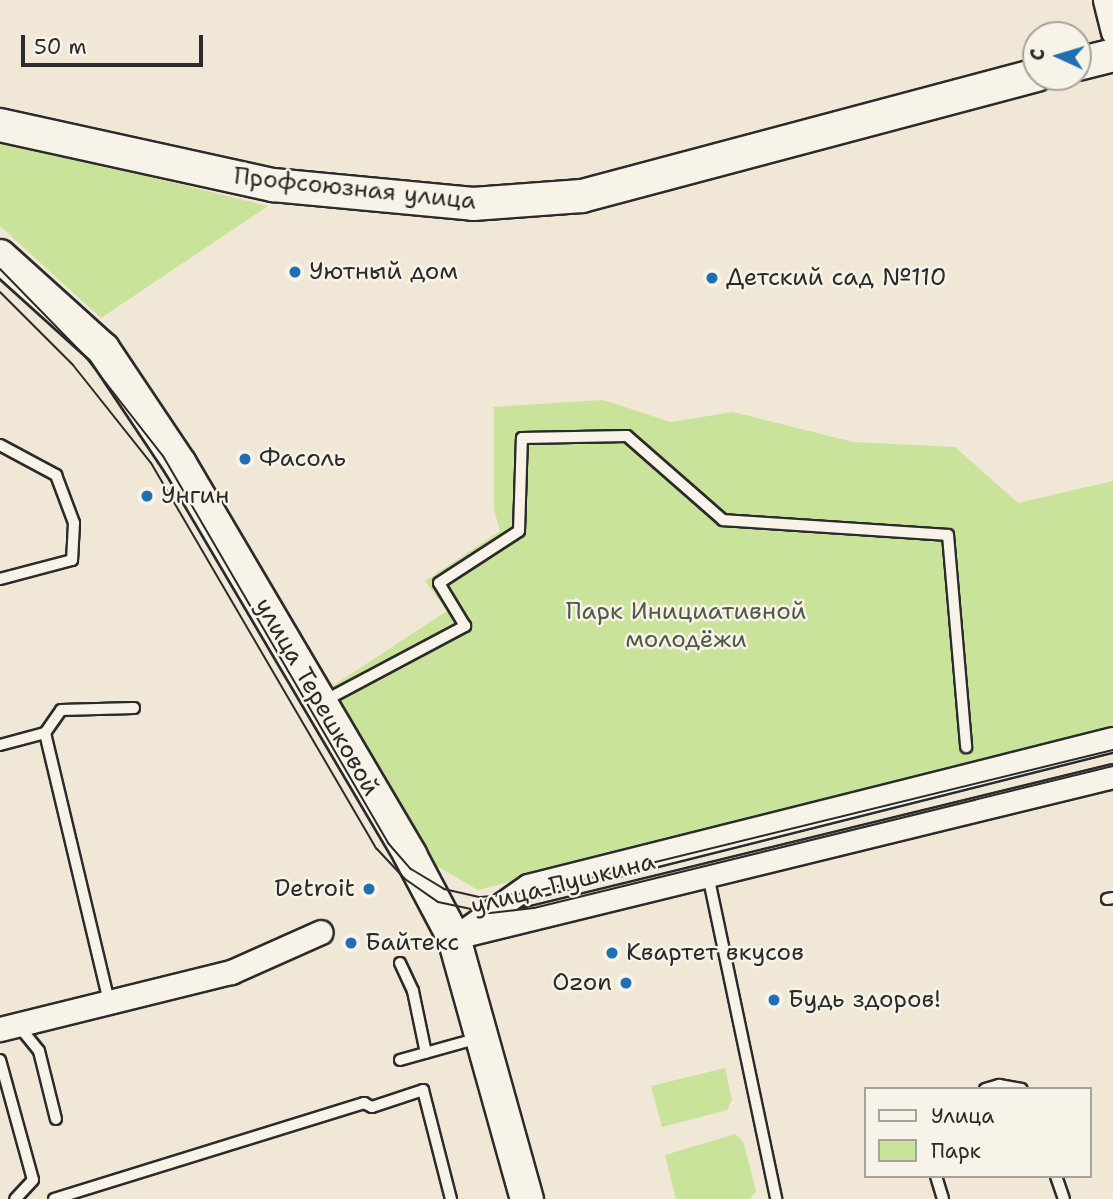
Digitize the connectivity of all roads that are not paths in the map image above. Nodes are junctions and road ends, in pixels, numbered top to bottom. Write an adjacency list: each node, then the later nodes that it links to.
1 (1105, 0): 2 (street)
2 (1113, 32)
3 (1113, 55): 4 (street)
4 (1092, 60)
5 (1022, 79): 6 (street, Профсоюзная улица)
6 (0, 125)
7 (0, 256): 10 (street, улица Терешковой)
8 (0, 445): 9 (lane)
9 (0, 579)
10 (320, 703): 15 (lane); 19 (street, улица Терешковой)
11 (134, 708): 12 (lane)
12 (44, 733): 14 (lane); 21 (lane)
13 (1113, 739): 19 (street, улица Пушкина)
14 (0, 745)
15 (966, 747)
16 (1113, 776): 17 (street, улица Пушкина)
17 (708, 875): 19 (street, улица Пушкина); 36 (lane)
18 (321, 932): 21 (street)
19 (454, 937): 23 (street, улица Терешковой)
20 (400, 962): 24 (lane)
21 (109, 1002): 22 (street)
22 (9, 1027): 29 (lane)
23 (482, 1038): 24 (lane); 35 (street, улица Терешковой)
24 (426, 1053): 26 (lane)
25 (0, 1060): 32 (lane)
26 (400, 1060)
27 (991, 1087): 28 (lane)
28 (1013, 1087)
29 (56, 1119)
30 (937, 1178): 37 (lane)
31 (1057, 1178): 38 (lane)
32 (15, 1199)
33 (54, 1199): 34 (lane)
34 (451, 1199)
35 (527, 1199)
36 (776, 1199)
37 (943, 1199)
38 (1064, 1199)

